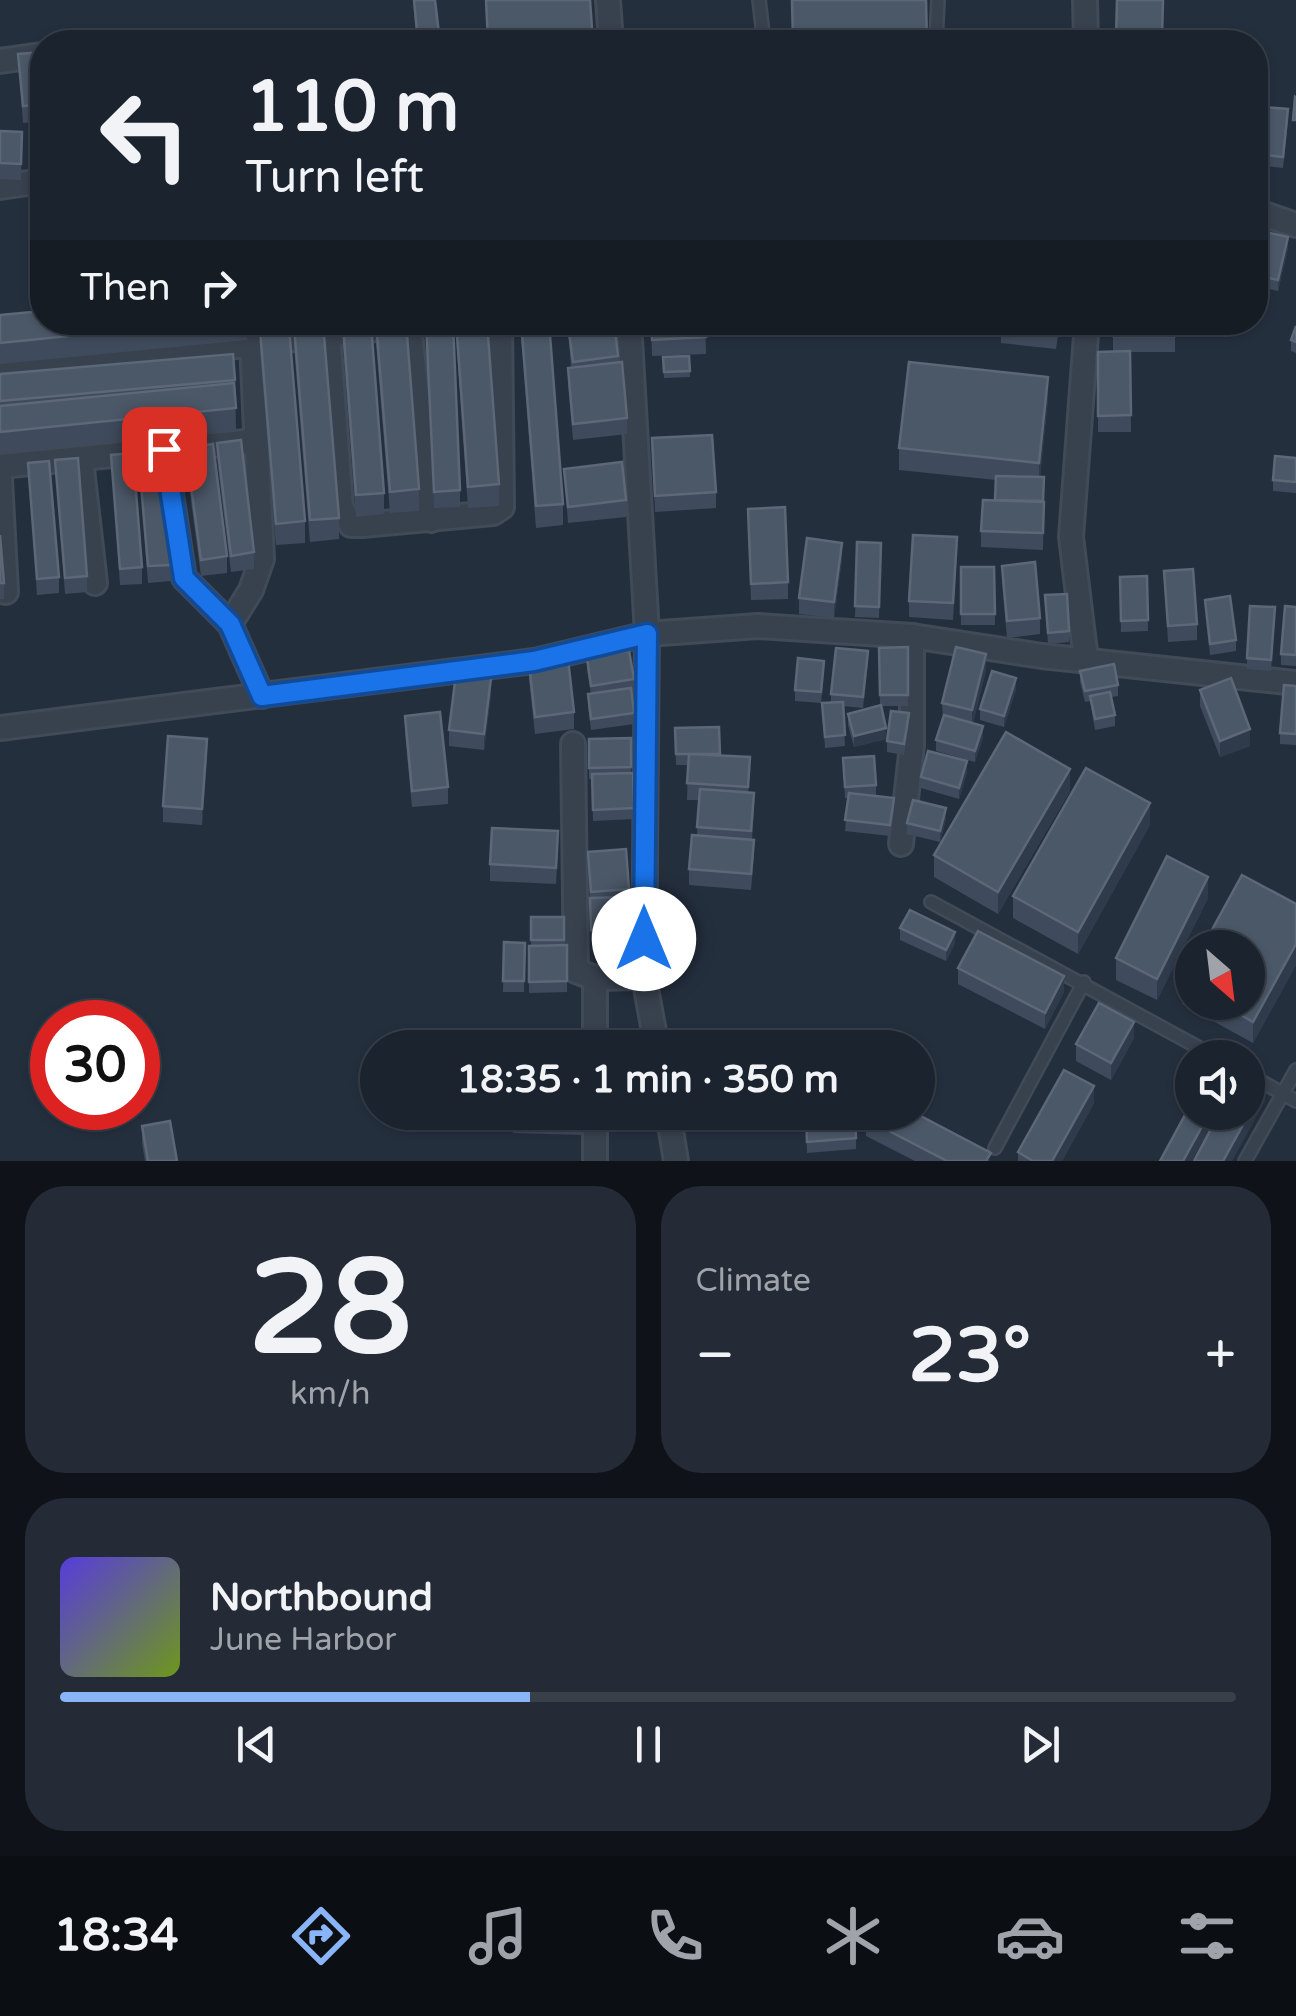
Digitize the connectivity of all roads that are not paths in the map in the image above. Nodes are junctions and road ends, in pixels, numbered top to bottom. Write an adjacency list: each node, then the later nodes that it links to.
1 (608, 0): 5 (street)
2 (759, 0): 6 (lane)
3 (938, 0): 7 (lane)
4 (1085, 0): 8 (street)
5 (610, 30)
6 (763, 30)
7 (937, 30)
8 (1086, 30)
9 (30, 56): 10 (street)
10 (0, 62)
11 (30, 183): 12 (street)
12 (0, 187)
13 (1268, 216): 14 (street)
14 (1296, 226)
15 (240, 335): 22 (street)
16 (252, 335): 23 (street)
17 (328, 335): 28 (street)
18 (423, 335): 28 (street)
19 (500, 335): 28 (street)
20 (630, 335): 32 (street)
21 (1086, 335): 34 (street)
22 (0, 375)
23 (256, 441): 24 (street); 31 (street)
24 (164, 449): 25 (street); 31 (street)
25 (81, 460): 26 (street); 29 (street)
26 (0, 466)
27 (0, 480): 30 (street)
28 (431, 520)
29 (95, 583)
30 (6, 592)
31 (230, 624): 36 (street)
32 (647, 634): 33 (street); 36 (street); 41 (street)
33 (912, 636): 34 (street); 39 (street)
34 (1086, 660): 35 (street)
35 (1296, 683)
36 (262, 696): 37 (street)
37 (0, 728)
38 (574, 744): 42 (street)
39 (901, 844)
40 (931, 902): 43 (lane)
41 (644, 977): 42 (street); 45 (street)
42 (595, 978): 44 (street)
43 (1084, 982): 46 (lane); 53 (lane)
44 (595, 1030)
45 (653, 1030)
46 (1186, 1040)
47 (1296, 1070): 49 (lane)
48 (1265, 1084): 49 (lane)
49 (1282, 1094): 50 (lane); 56 (lane)
50 (1296, 1101)
51 (595, 1130): 54 (street)
52 (671, 1130): 55 (street)
53 (995, 1148)
54 (596, 1161)
55 (676, 1161)
56 (1246, 1161)

